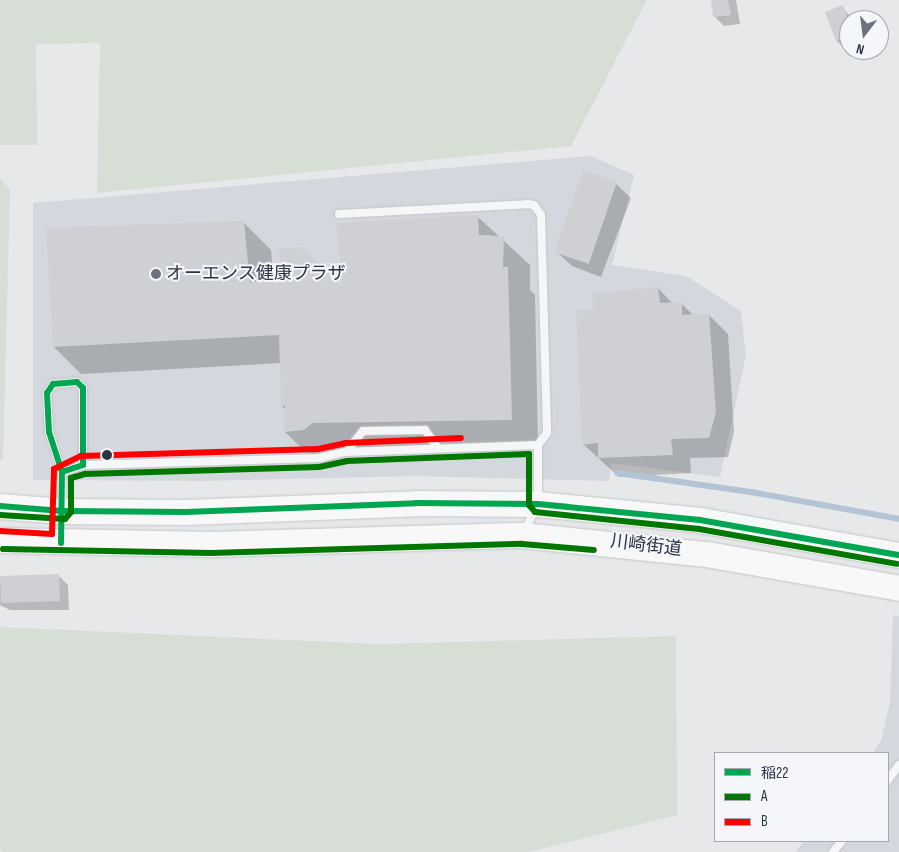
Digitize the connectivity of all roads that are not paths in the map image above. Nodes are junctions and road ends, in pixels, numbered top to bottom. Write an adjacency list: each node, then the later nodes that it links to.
1 (339, 214): 2 (lane)
2 (538, 445): 3 (lane); 7 (lane)
3 (438, 447): 4 (lane); 4 (lane)
4 (346, 452): 5 (lane)
5 (83, 465): 6 (lane); 6 (lane)
6 (62, 472): 9 (lane)
7 (538, 504): 9 (main road, 川崎街道); 10 (lane); 13 (main road, 川崎街道)
8 (0, 506): 9 (main road, 川崎街道)
9 (62, 511): 12 (main road)
10 (522, 535): 12 (main road, 川崎街道); 14 (main road, 川崎街道)
11 (0, 540): 12 (main road, 川崎街道)
12 (62, 543)
13 (899, 555)
14 (899, 588)
15 (899, 765): 16 (lane)
16 (889, 779)
17 (841, 842): 18 (lane)
18 (833, 852)

